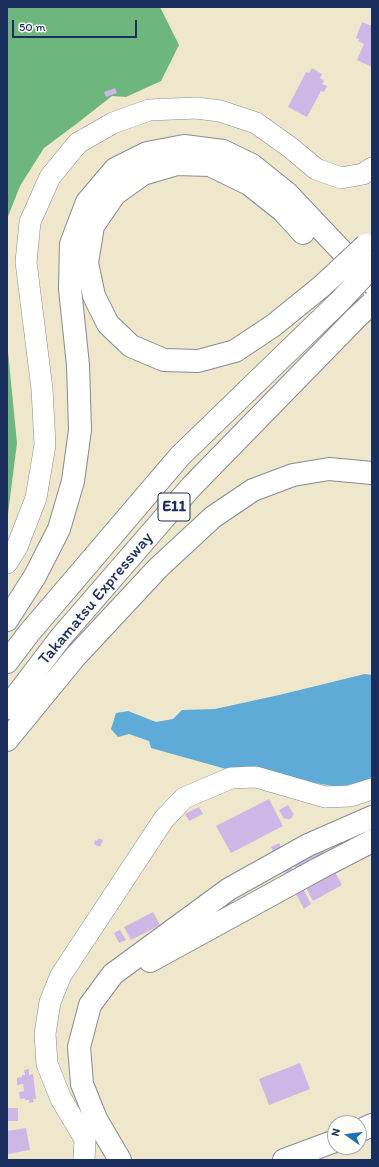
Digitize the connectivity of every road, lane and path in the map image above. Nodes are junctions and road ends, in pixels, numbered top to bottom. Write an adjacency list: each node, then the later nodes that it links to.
1 (372, 168): 8 (street)
2 (369, 242): 6 (main road, bridge)
3 (372, 268): 10 (main road, Takamatsu Expressway / E11, bridge)
4 (372, 283): 9 (main road)
5 (372, 303): 6 (main road, E11, bridge)
6 (364, 313): 11 (main road, Takamatsu Expressway / E11)
7 (372, 473): 12 (main road)
8 (7, 563)
9 (7, 620)
10 (7, 662)
11 (7, 708)
12 (7, 740)
13 (372, 789): 17 (street)
14 (372, 816): 18 (main road)
15 (372, 841): 19 (main road)
16 (327, 1143): 20 (main road)
17 (84, 1160)
18 (120, 1160)
19 (134, 1160)
20 (284, 1160)

